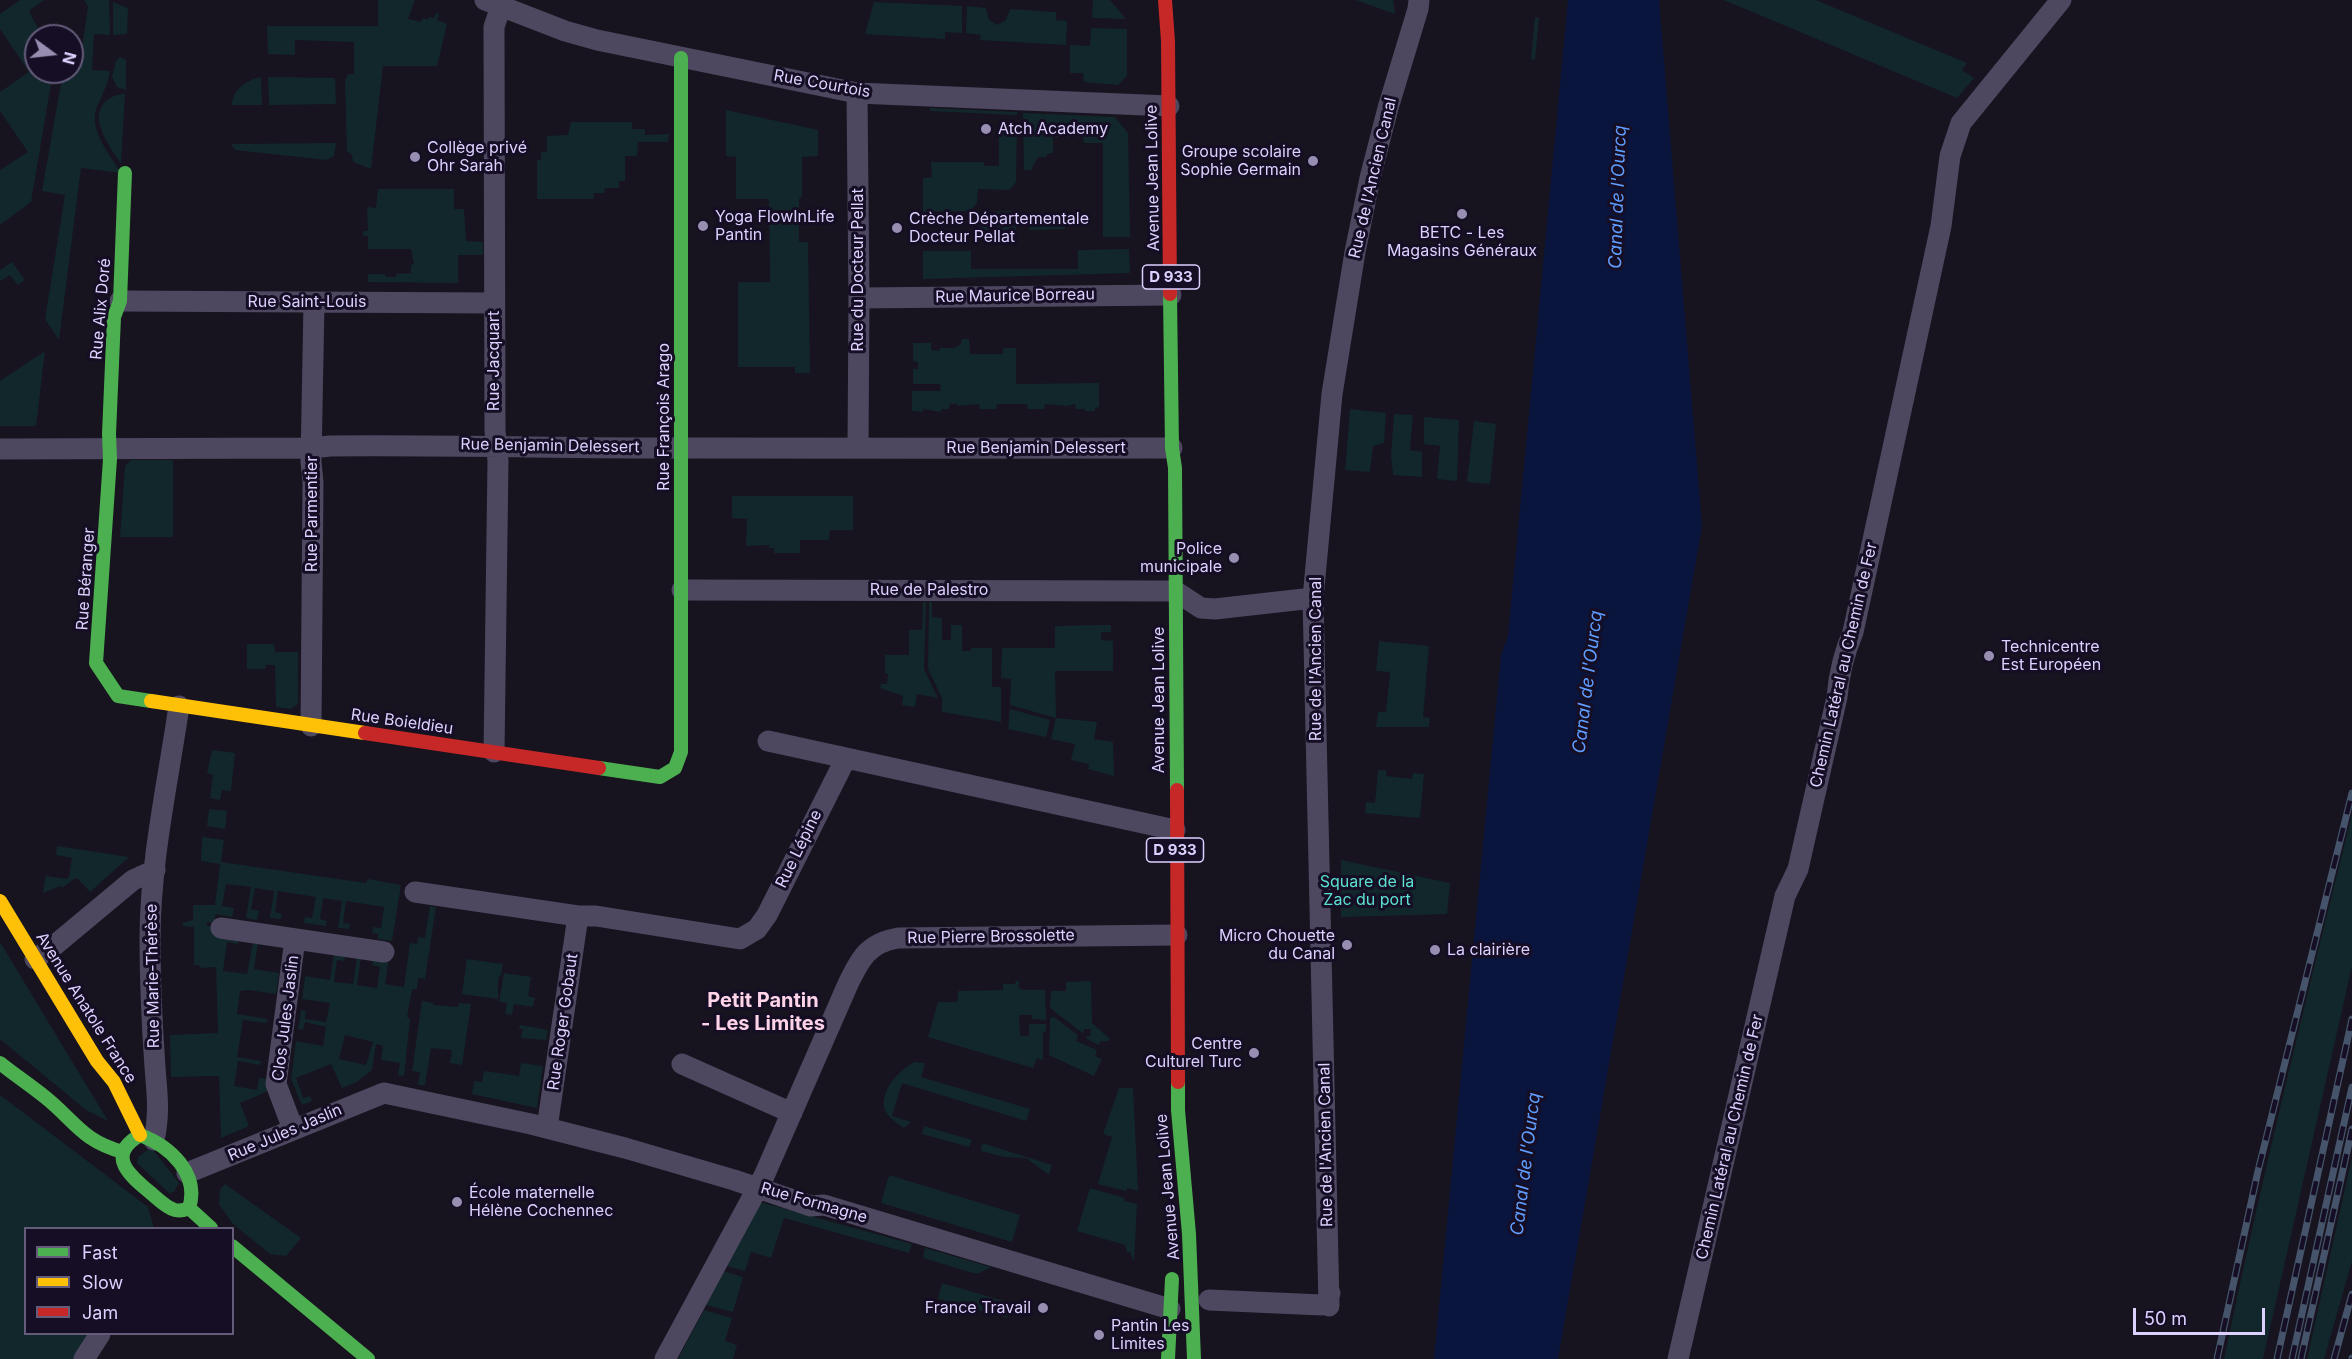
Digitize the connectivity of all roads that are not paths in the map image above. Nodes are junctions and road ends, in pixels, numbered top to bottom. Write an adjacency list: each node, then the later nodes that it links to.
1 (1165, 0): 6 (street, Avenue Jean Lolive / D 933)
2 (1171, 0): 6 (street, Avenue Jean Lolive / D 933)
3 (1419, 0): 25 (street, Rue de l'Ancien Canal)
4 (2061, 0): 67 (street, Chemin Latéral au Chemin de Fer)
5 (497, 2): 7 (street, Rue Courtois); 15 (street, Rue Jacquart)
6 (1168, 40): 9 (street, Avenue Jean Lolive / D 933)
7 (681, 58): 8 (street, Rue Courtois); 19 (street, Rue François Arago)
8 (857, 93): 9 (street, Rue Courtois); 12 (street, Rue du Docteur Pellat)
9 (1169, 106): 11 (street, Avenue Jean Lolive / D 933)
10 (125, 173): 13 (street, Rue Alix Doré)
11 (1171, 295): 12 (street, Rue Maurice Borreau); 21 (street, Avenue Jean Lolive / D 933)
12 (859, 298): 20 (street, Rue du Docteur Pellat)
13 (120, 301): 14 (street, Rue Saint-Louis); 17 (street, Rue Alix Doré)
14 (314, 303): 15 (street, Rue Saint-Louis); 18 (street, Rue Parmentier)
15 (494, 303): 16 (street, Rue Jacquart)
16 (497, 447): 18 (street, Rue Benjamin Delessert); 19 (street, Rue Benjamin Delessert); 30 (street, Rue Jacquart)
17 (110, 448): 18 (street, Rue Benjamin Delessert); 22 (street, Rue Benjamin Delessert); 26 (street, Rue Béranger)
18 (311, 448): 28 (street, Rue Parmentier)
19 (681, 448): 20 (street, Rue Benjamin Delessert); 23 (street, Rue François Arago)
20 (858, 448): 21 (street, Rue Benjamin Delessert)
21 (1172, 448): 24 (street, Avenue Jean Lolive / D 933)
22 (0, 449)
23 (682, 590): 24 (street, Rue de Palestro); 32 (street, Rue François Arago)
24 (1175, 591): 25 (street); 33 (street, Avenue Jean Lolive / D 933)
25 (1313, 597): 59 (street, Rue de l'Ancien Canal)
26 (127, 699): 27 (street, Rue Boieldieu)
27 (179, 706): 28 (street, Rue Boieldieu); 34 (street, Rue Marie-Thérèse)
28 (311, 726): 30 (street, Rue Boieldieu)
29 (768, 741): 31 (street)
30 (494, 752): 32 (street, Rue Boieldieu)
31 (846, 758): 33 (street); 37 (street, Rue Lépine)
32 (672, 773)
33 (1175, 830): 39 (street, Avenue Jean Lolive / D 933)
34 (155, 870): 42 (street); 50 (street, Rue Marie-Thérèse)
35 (415, 892): 37 (street, Rue Lépine)
36 (0, 900): 42 (street, Avenue Anatole France)
37 (578, 916): 48 (street, Rue Roger Gobaut)
38 (221, 928): 40 (street, Clos Jules Jaslin)
39 (1177, 935): 46 (street, Avenue Jean Lolive / D 933); 47 (street, Rue Pierre Brossolette)
40 (295, 939): 41 (street, Clos Jules Jaslin); 49 (street, Clos Jules Jaslin)
41 (384, 952)
42 (35, 959): 50 (street, Avenue Anatole France)
43 (0, 1064): 51 (street)
44 (682, 1064): 47 (street)
45 (384, 1093): 48 (street, Rue Formagne); 49 (street, Rue Jules Jaslin)
46 (1178, 1110): 53 (street, D 933); 66 (street, Avenue Jean Lolive / D 933)
47 (792, 1113): 54 (street, Rue Pierre Brossolette)
48 (547, 1128): 54 (street, Rue Formagne)
49 (293, 1129): 52 (street, Rue Jules Jaslin)
50 (147, 1137): 51 (street); 52 (street)
51 (123, 1152): 55 (street)
52 (187, 1173): 55 (street)
53 (1170, 1181)
54 (758, 1188): 60 (street, Rue Formagne); 64 (street, Rue Pierre Brossolette)
55 (182, 1216): 56 (street)
56 (209, 1227)
57 (234, 1248): 63 (street)
58 (1172, 1267): 60 (street)
59 (1209, 1300)
60 (1170, 1309): 65 (street)
61 (99, 1335): 62 (street)
62 (84, 1359)
63 (368, 1359)
64 (665, 1359)
65 (1168, 1359)
66 (1194, 1359)
67 (1678, 1359)

